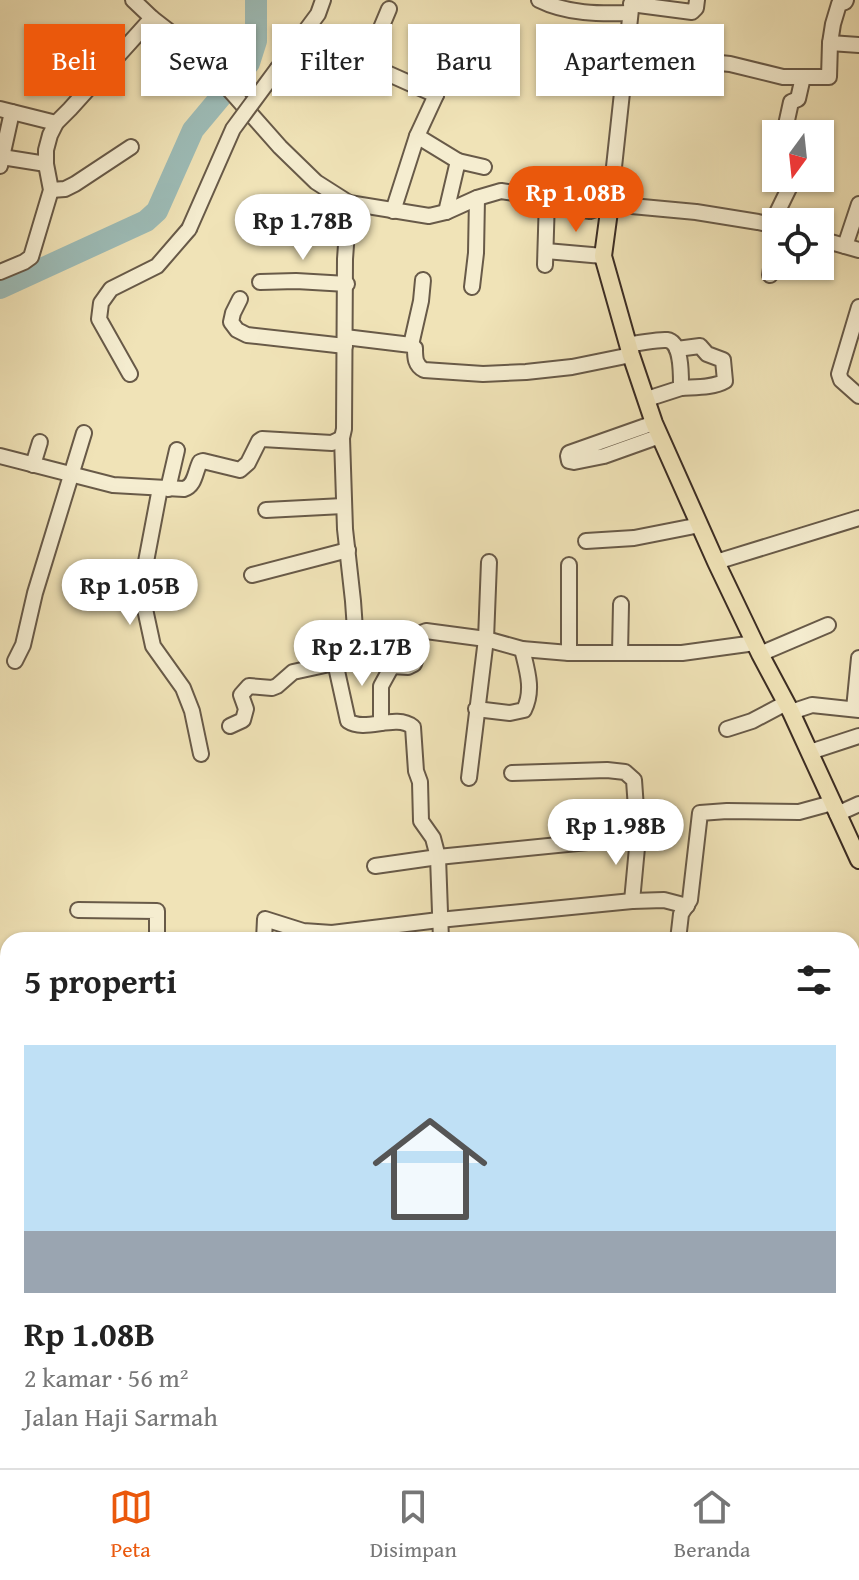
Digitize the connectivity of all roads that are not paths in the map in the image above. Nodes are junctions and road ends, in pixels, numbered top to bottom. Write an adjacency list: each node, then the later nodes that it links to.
1 (133, 0): 8 (street)
2 (323, 0): 47 (street, bridge)
3 (539, 0): 6 (street)
4 (697, 0): 6 (street)
5 (846, 0): 9 (street)
6 (631, 6)
7 (389, 9): 13 (street)
8 (152, 18): 18 (street); 28 (street)
9 (830, 43): 10 (street); 12 (street)
10 (859, 45)
11 (724, 63): 12 (street)
12 (803, 77): 17 (street)
13 (408, 83)
14 (436, 96): 19 (street)
15 (621, 96): 29 (street)
16 (6, 110): 18 (street); 21 (street)
17 (787, 120)
18 (56, 123): 23 (street)
19 (417, 136): 22 (street); 31 (street)
20 (131, 147): 25 (street)
21 (1, 161): 23 (street)
22 (458, 161): 24 (street); 32 (street)
23 (46, 164): 25 (street)
24 (484, 167)
25 (51, 190): 36 (street)
26 (477, 198): 27 (street); 32 (street); 40 (street)
27 (547, 198): 29 (street); 35 (street)
28 (349, 203): 31 (street); 39 (street)
29 (610, 204): 33 (street); 35 (main road)
30 (859, 204): 34 (street)
31 (393, 211): 32 (street)
32 (446, 212)
33 (762, 226)
34 (852, 248)
35 (603, 256): 46 (main road)
36 (0, 272)
37 (423, 280): 44 (street)
38 (260, 282): 39 (street)
39 (347, 284): 43 (street)
40 (472, 287)
41 (240, 299): 43 (street)
42 (859, 307): 49 (street)
43 (345, 341): 44 (street); 53 (street)
44 (411, 345): 46 (street)
45 (677, 349): 46 (street); 48 (street); 48 (street)
46 (629, 350): 50 (main road)
47 (130, 374)
48 (681, 388): 50 (street)
49 (859, 396)
50 (647, 399): 51 (main road)
51 (657, 429): 51 (street); 63 (main road)
52 (84, 433): 58 (street)
53 (342, 438): 59 (street); 60 (street)
54 (40, 442): 57 (street)
55 (177, 450): 59 (street)
56 (0, 456): 57 (street)
57 (33, 465): 58 (street)
58 (71, 474): 59 (street); 79 (street)
59 (164, 489): 90 (street)
60 (343, 506): 61 (street); 65 (street)
61 (266, 510)
62 (859, 518): 67 (street)
63 (700, 525): 64 (street); 67 (main road)
64 (586, 541)
65 (348, 550): 69 (street); 77 (street)
66 (489, 562): 72 (street)
67 (716, 562): 74 (main road)
68 (569, 565): 75 (street)
69 (252, 575)
70 (621, 604): 76 (street)
71 (828, 625): 74 (street)
72 (486, 639): 73 (street); 81 (street); 83 (street)
73 (522, 649): 75 (street); 83 (street)
74 (757, 649): 76 (street); 82 (main road)
75 (569, 653): 76 (street)
76 (620, 653)
77 (357, 658): 80 (street); 81 (street)
78 (859, 658): 84 (street)
79 (15, 661)
80 (335, 662): 85 (street); 86 (street)
81 (392, 666): 85 (street)
82 (789, 708): 84 (street); 87 (street); 89 (main road)
83 (476, 709): 92 (street)
84 (857, 709)
85 (381, 723): 96 (street)
86 (230, 726)
87 (727, 729)
88 (859, 736): 89 (street)
89 (810, 752): 94 (main road)
90 (201, 754)
91 (512, 773): 95 (street)
92 (469, 778)
93 (859, 804): 94 (street)
94 (834, 808): 97 (main road); 100 (street)
95 (638, 837): 96 (street); 99 (street)
96 (438, 857): 98 (street); 102 (street)
97 (859, 859)
98 (375, 866)
99 (632, 901): 100 (street); 102 (street)
100 (687, 906): 108 (street)
101 (78, 910): 103 (street)
102 (439, 920): 106 (street); 107 (street)
103 (157, 932)
104 (264, 932): 105 (street)
105 (318, 932)
106 (340, 932)
107 (440, 932)
108 (679, 932)

